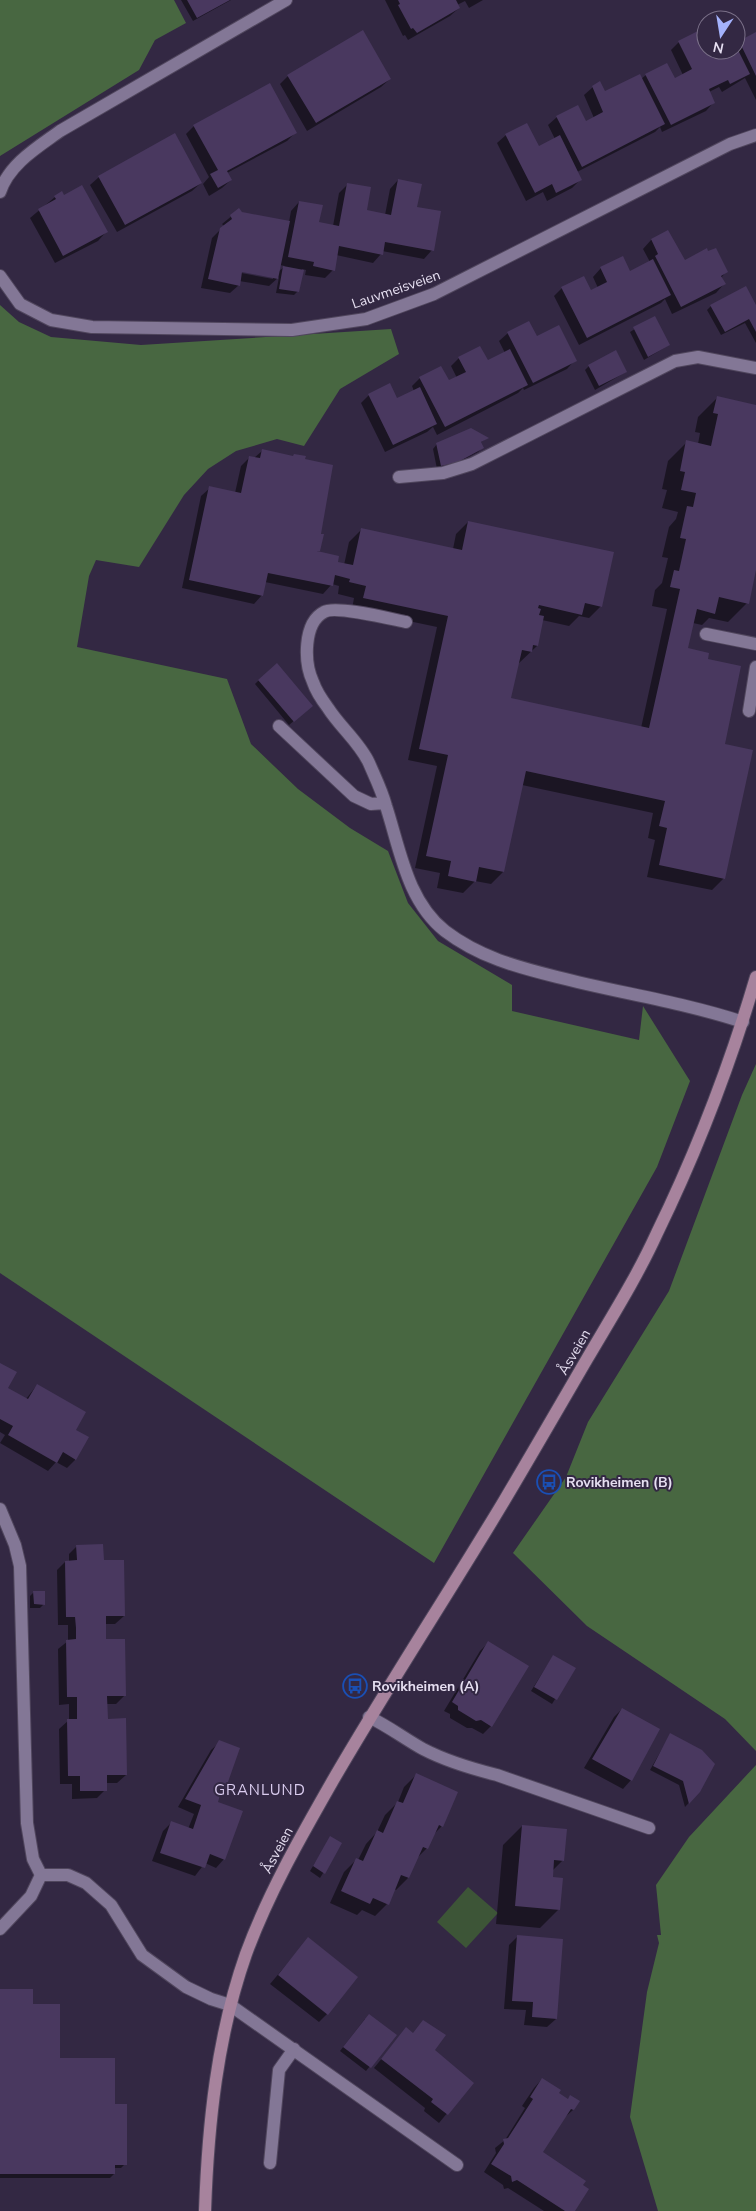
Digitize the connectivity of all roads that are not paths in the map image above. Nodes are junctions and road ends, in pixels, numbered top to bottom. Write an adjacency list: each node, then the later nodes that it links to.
1 (286, 0): 3 (street)
2 (756, 135): 4 (street, Lauvmeisveien)
3 (0, 192)
4 (0, 276)
5 (756, 368): 6 (street)
6 (399, 477)
7 (406, 622): 13 (street)
8 (706, 634): 9 (street)
9 (756, 644)
10 (756, 667): 11 (street)
11 (749, 711)
12 (279, 726): 13 (street)
13 (385, 803): 15 (street)
14 (756, 977): 15 (street, Åsveien)
15 (743, 1022): 17 (street, Åsveien)
16 (0, 1509): 19 (street)
17 (369, 1717): 18 (street); 21 (street, Åsveien)
18 (649, 1828)
19 (41, 1876): 20 (street); 21 (street)
20 (0, 1929)
21 (230, 2005): 22 (street); 25 (street, Åsveien)
22 (294, 2049): 23 (street); 24 (street)
23 (270, 2163)
24 (457, 2165)
25 (205, 2211)

